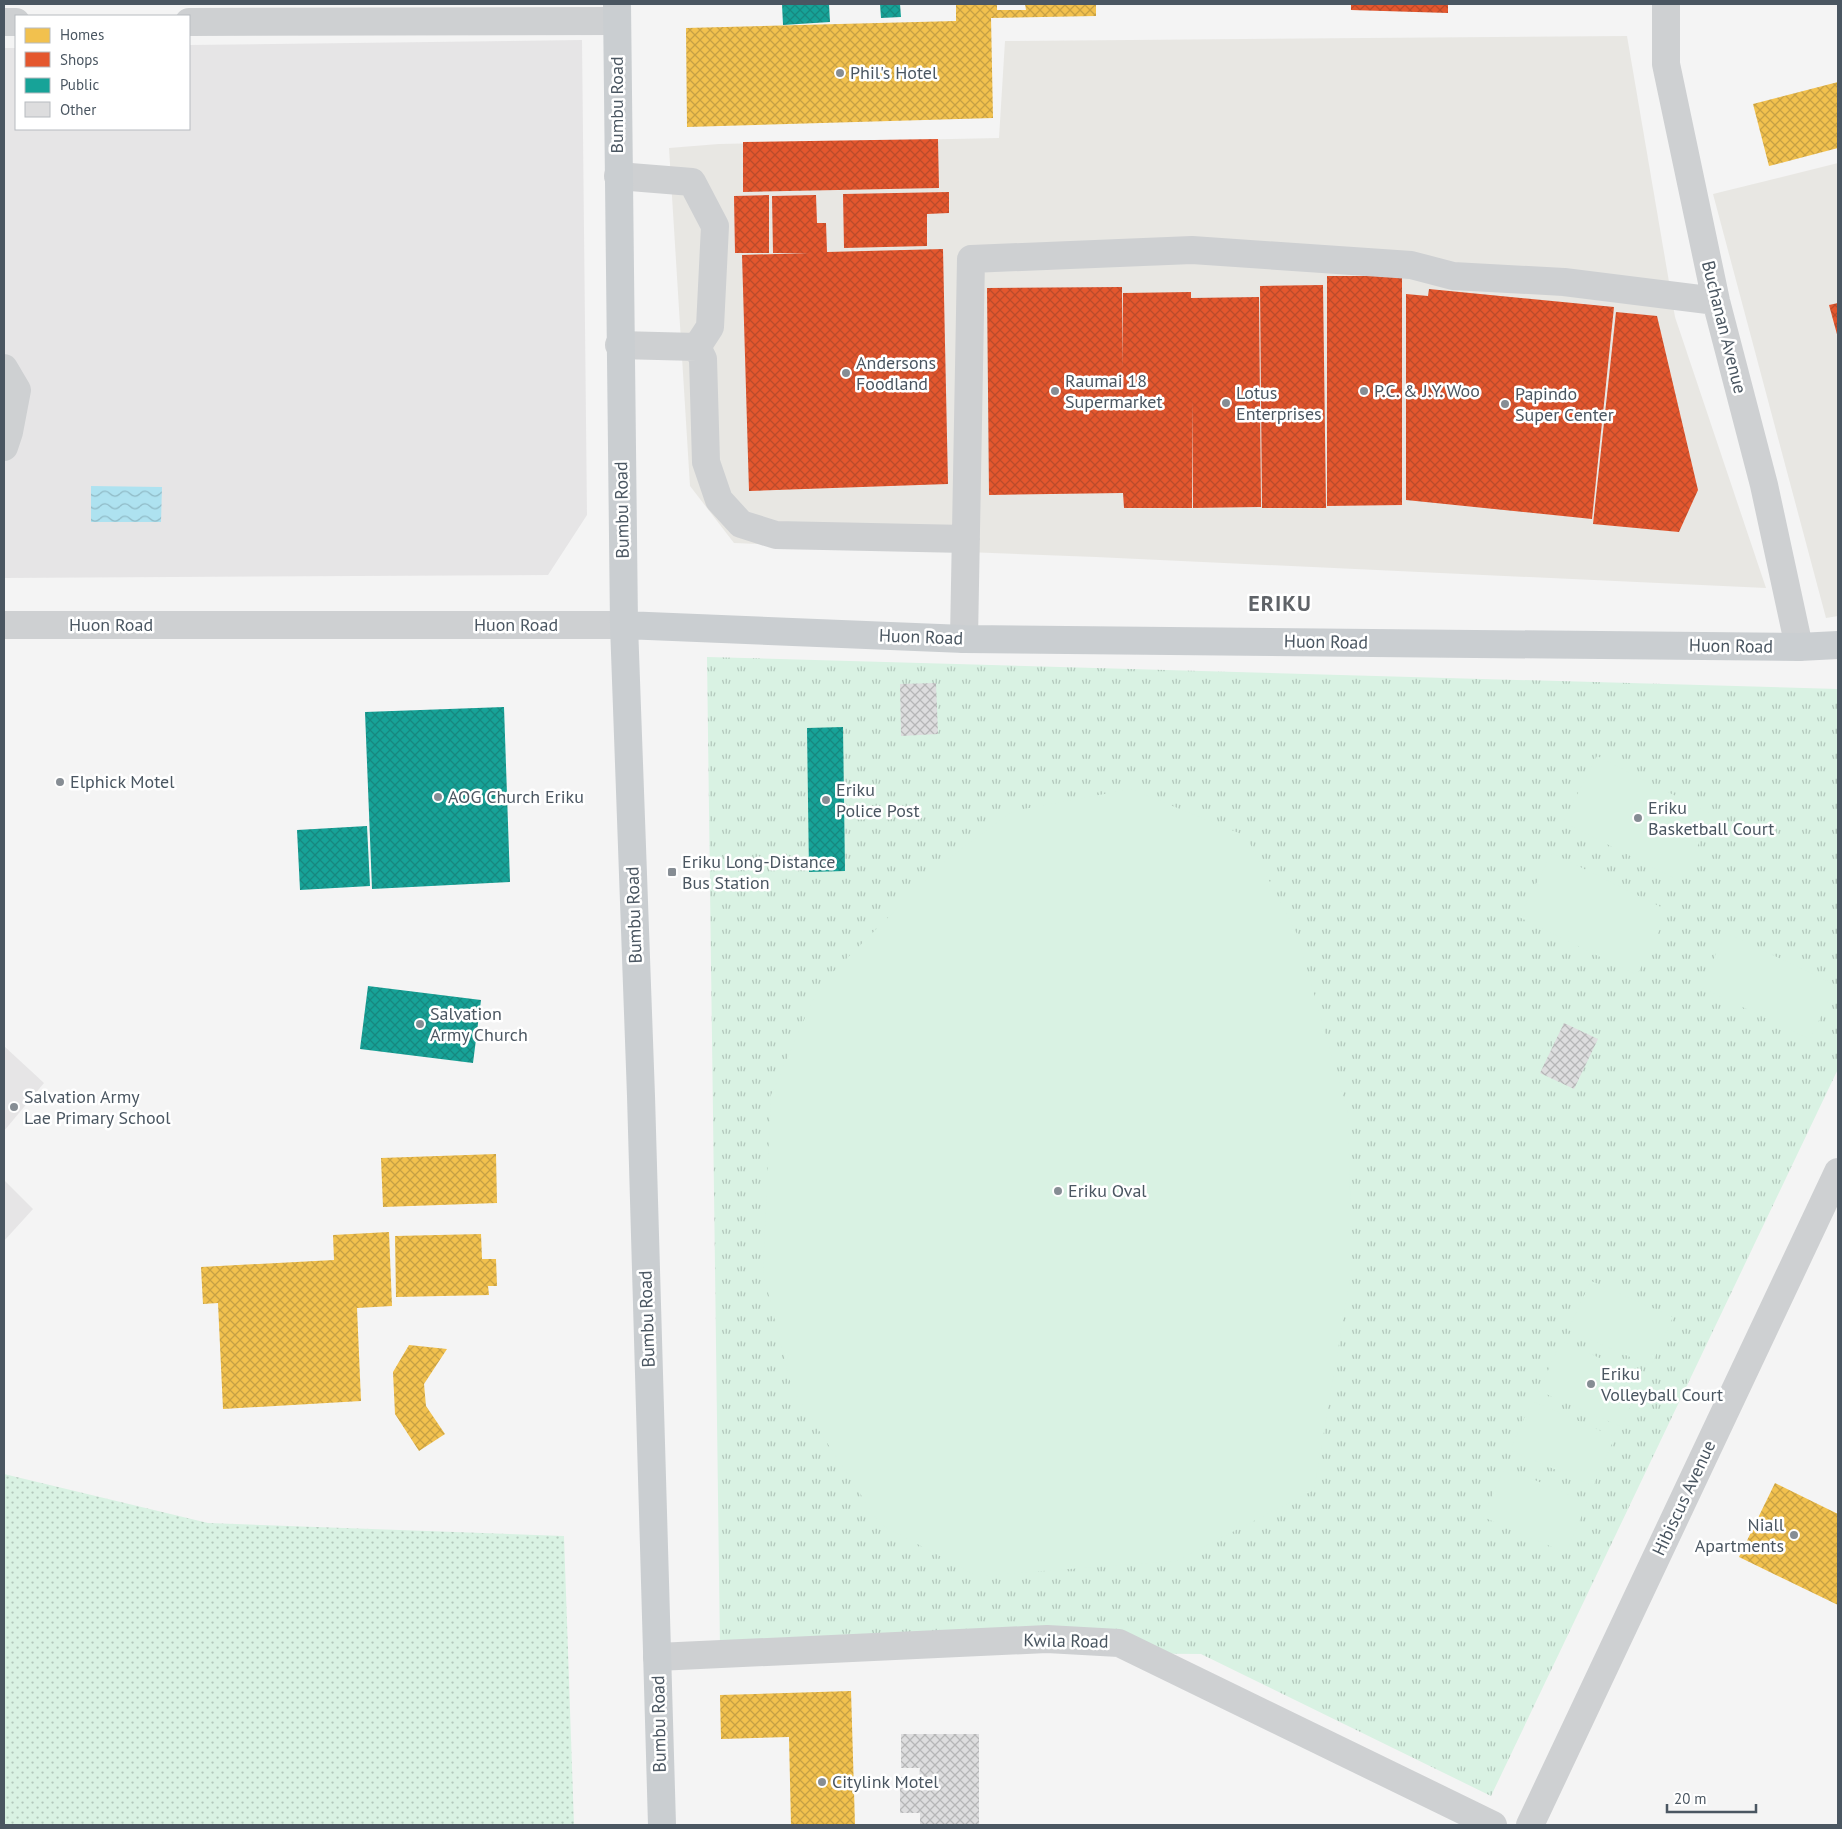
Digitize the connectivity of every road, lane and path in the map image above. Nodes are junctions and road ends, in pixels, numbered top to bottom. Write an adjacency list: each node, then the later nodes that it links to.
1 (1666, 4): 5 (street, Buchanan Avenue)
2 (617, 12): 3 (street); 4 (main road, Bumbu Road)
3 (190, 22)
4 (618, 176): 6 (main road, Bumbu Road); 7 (street)
5 (1716, 301): 10 (street); 15 (street, Buchanan Avenue)
6 (619, 345): 7 (street); 12 (main road, Bumbu Road)
7 (697, 347): 10 (street)
8 (4, 368): 9 (street)
9 (4, 447)
10 (966, 539): 13 (street)
11 (4, 625): 12 (street, Huon Road)
12 (624, 625): 13 (main road, Huon Road); 17 (main road, Bumbu Road)
13 (964, 639): 15 (main road, Huon Road)
14 (1838, 645): 15 (main road, Huon Road)
15 (1800, 647)
16 (1838, 1172): 20 (street, Hibiscus Avenue)
17 (657, 1657): 18 (main road, Bumbu Road); 19 (street, Kwila Road)
18 (662, 1825)
19 (1493, 1825)
20 (1530, 1825)

